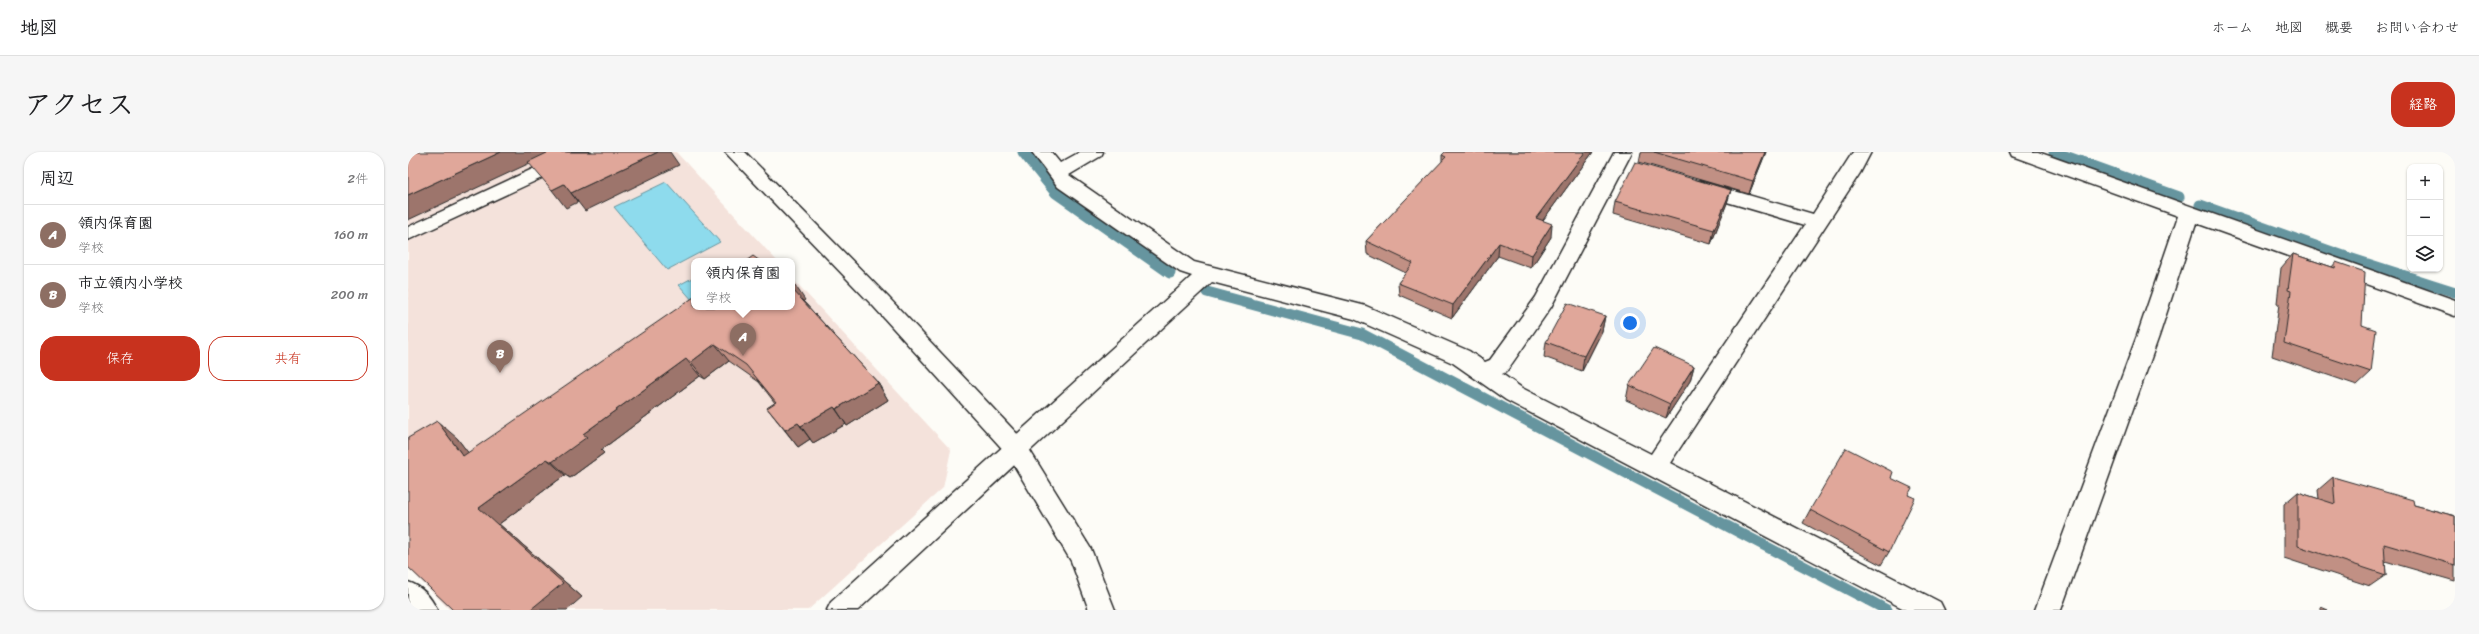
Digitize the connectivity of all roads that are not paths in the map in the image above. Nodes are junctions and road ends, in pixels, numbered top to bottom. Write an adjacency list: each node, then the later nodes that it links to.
1 (582, 152): 12 (lane)
2 (734, 152): 16 (street)
3 (1041, 152): 8 (street)
4 (1094, 152): 8 (street)
5 (1862, 152): 11 (street)
6 (2027, 153): 10 (street)
7 (1625, 161): 15 (street)
8 (1058, 172): 13 (street)
9 (1685, 183): 11 (street)
10 (2189, 214): 14 (street); 23 (street)
11 (1818, 222): 17 (street)
12 (408, 234)
13 (1208, 274): 15 (street); 16 (street)
14 (2455, 308)
15 (1484, 372): 17 (street)
16 (1016, 448): 20 (street); 21 (street)
17 (1654, 468): 22 (street)
18 (408, 593): 19 (street)
19 (424, 610)
20 (840, 610)
21 (1102, 610)
22 (1931, 610)
23 (2048, 610)

